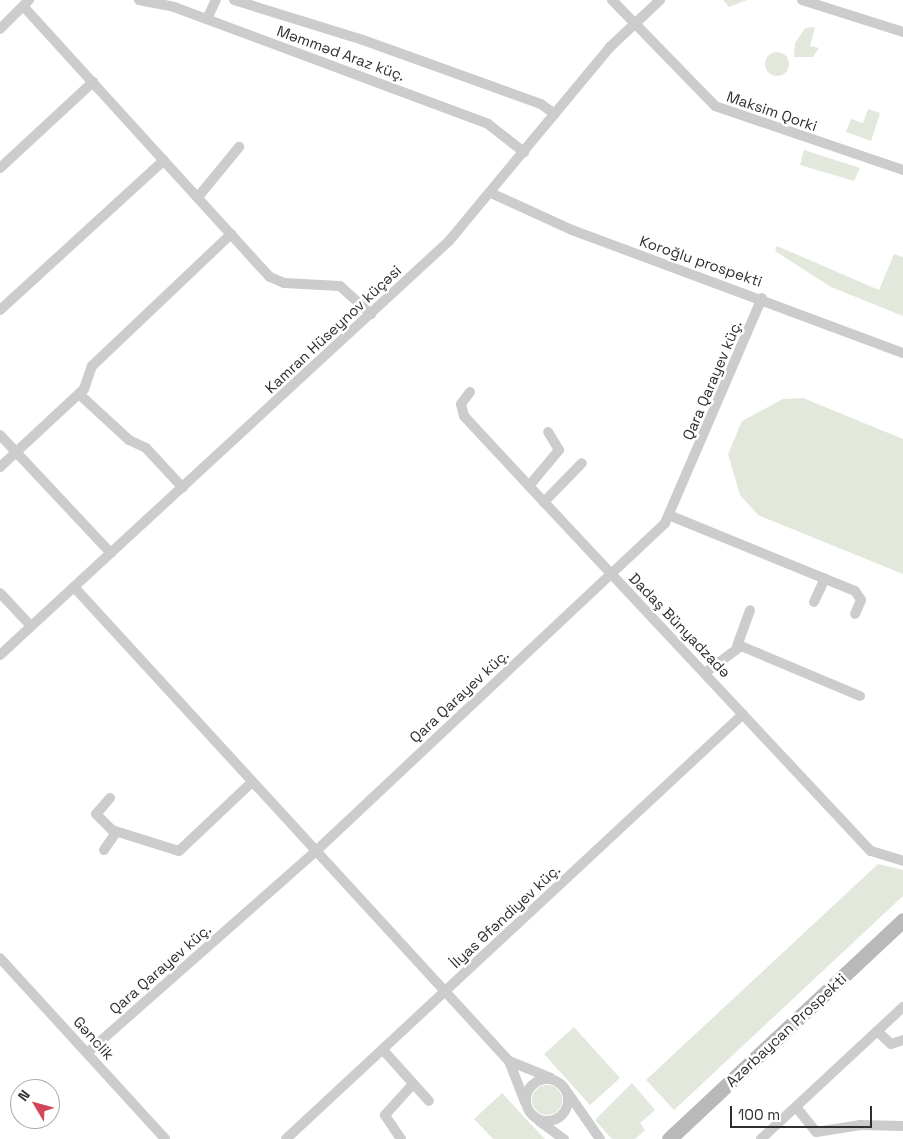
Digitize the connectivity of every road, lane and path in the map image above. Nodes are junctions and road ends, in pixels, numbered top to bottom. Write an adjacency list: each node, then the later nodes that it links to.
1 (139, 0): 8 (street, Məmməd Araz küç.)
2 (216, 0): 8 (street)
3 (234, 0): 13 (street)
4 (612, 0): 9 (street, Maksim Qorki)
5 (660, 0): 9 (street, Kamran Hüseynov küçəsi)
6 (802, 0): 11 (street)
7 (27, 4): 10 (street); 12 (street)
8 (207, 19): 15 (street, Məmməd Araz küç.)
9 (634, 23): 13 (street, Kamran Hüseynov küçəsi); 18 (street, Maksim Qorki)
10 (0, 29)
11 (903, 32)
12 (93, 82): 16 (street); 17 (street)
13 (555, 114): 15 (street, Kamran Hüseynov küçəsi)
14 (239, 147): 20 (street)
15 (524, 152): 19 (street, Kamran Hüseynov küçəsi)
16 (164, 160): 20 (street); 23 (street)
17 (0, 168)
18 (903, 170)
19 (491, 193): 22 (street, Koroğlu prospekti); 24 (street, Kamran Hüseynov küçəsi)
20 (198, 197): 21 (street)
21 (231, 234): 24 (street); 27 (street)
22 (762, 298): 25 (street, Koroğlu prospekti); 36 (street, Qara Qarayev küç.)
23 (0, 310)
24 (371, 314): 34 (street, Kamran Hüseynov küçəsi)
25 (903, 353)
26 (470, 392): 33 (street, Dadaş Bünyadzadə)
27 (79, 394): 30 (street); 34 (street)
28 (548, 432): 33 (street)
29 (0, 435): 30 (street)
30 (16, 452): 32 (street); 37 (street)
31 (582, 463): 35 (street)
32 (0, 467)
33 (529, 486): 35 (street, Dadaş Bünyadzadə)
34 (183, 488): 37 (street, Kamran Hüseynov küçəsi)
35 (544, 502): 38 (street, Dadaş Bünyadzadə)
36 (671, 516): 38 (street, Qara Qarayev küç.); 39 (street)
37 (112, 553): 40 (street, Kamran Hüseynov küçəsi)
38 (612, 575): 48 (street, Dadaş Bünyadzadə); 55 (street, Qara Qarayev küç.)
39 (825, 578): 42 (street); 44 (street)
40 (74, 588): 45 (street, Kamran Hüseynov küçəsi); 51 (street)
41 (0, 593): 45 (street)
42 (814, 602)
43 (750, 610): 46 (street)
44 (855, 614)
45 (31, 626): 47 (street, Kamran Hüseynov küçəsi)
46 (737, 646): 48 (street); 49 (street)
47 (0, 654)
48 (705, 673): 50 (street, Dadaş Bünyadzadə)
49 (860, 696)
50 (744, 714): 56 (street, Dadaş Bünyadzadə); 59 (street, İlyas Əfəndiyev küç.)
51 (252, 782): 53 (street); 55 (street)
52 (110, 798): 53 (street)
53 (116, 832): 54 (street)
54 (104, 850)
55 (316, 851): 59 (street); 64 (street, Qara Qarayev küç.)
56 (903, 861)
57 (903, 920): 78 (street, Azərbaycan Prospekti)
58 (0, 958): 64 (street, Gənclik)
59 (446, 993): 63 (street, İlyas Əfəndiyev küç.); 65 (street)
60 (903, 1007): 61 (street)
61 (877, 1032): 62 (street); 70 (street)
62 (903, 1040)
63 (384, 1051): 66 (street); 74 (street, İlyas Əfəndiyev küç.)
64 (87, 1053): 73 (street, Gənclik)
65 (509, 1061): 67 (street); 69 (street)
66 (413, 1084): 68 (street); 75 (street)
67 (560, 1084): 69 (street); 71 (street); 77 (street)
68 (429, 1101)
69 (526, 1105): 71 (street)
70 (796, 1107): 72 (street); 79 (street)
71 (534, 1117): 76 (street)
72 (903, 1126)
73 (165, 1139)
74 (286, 1139)
75 (401, 1139)
76 (564, 1139)
77 (600, 1139)
78 (669, 1139)
79 (761, 1139)

